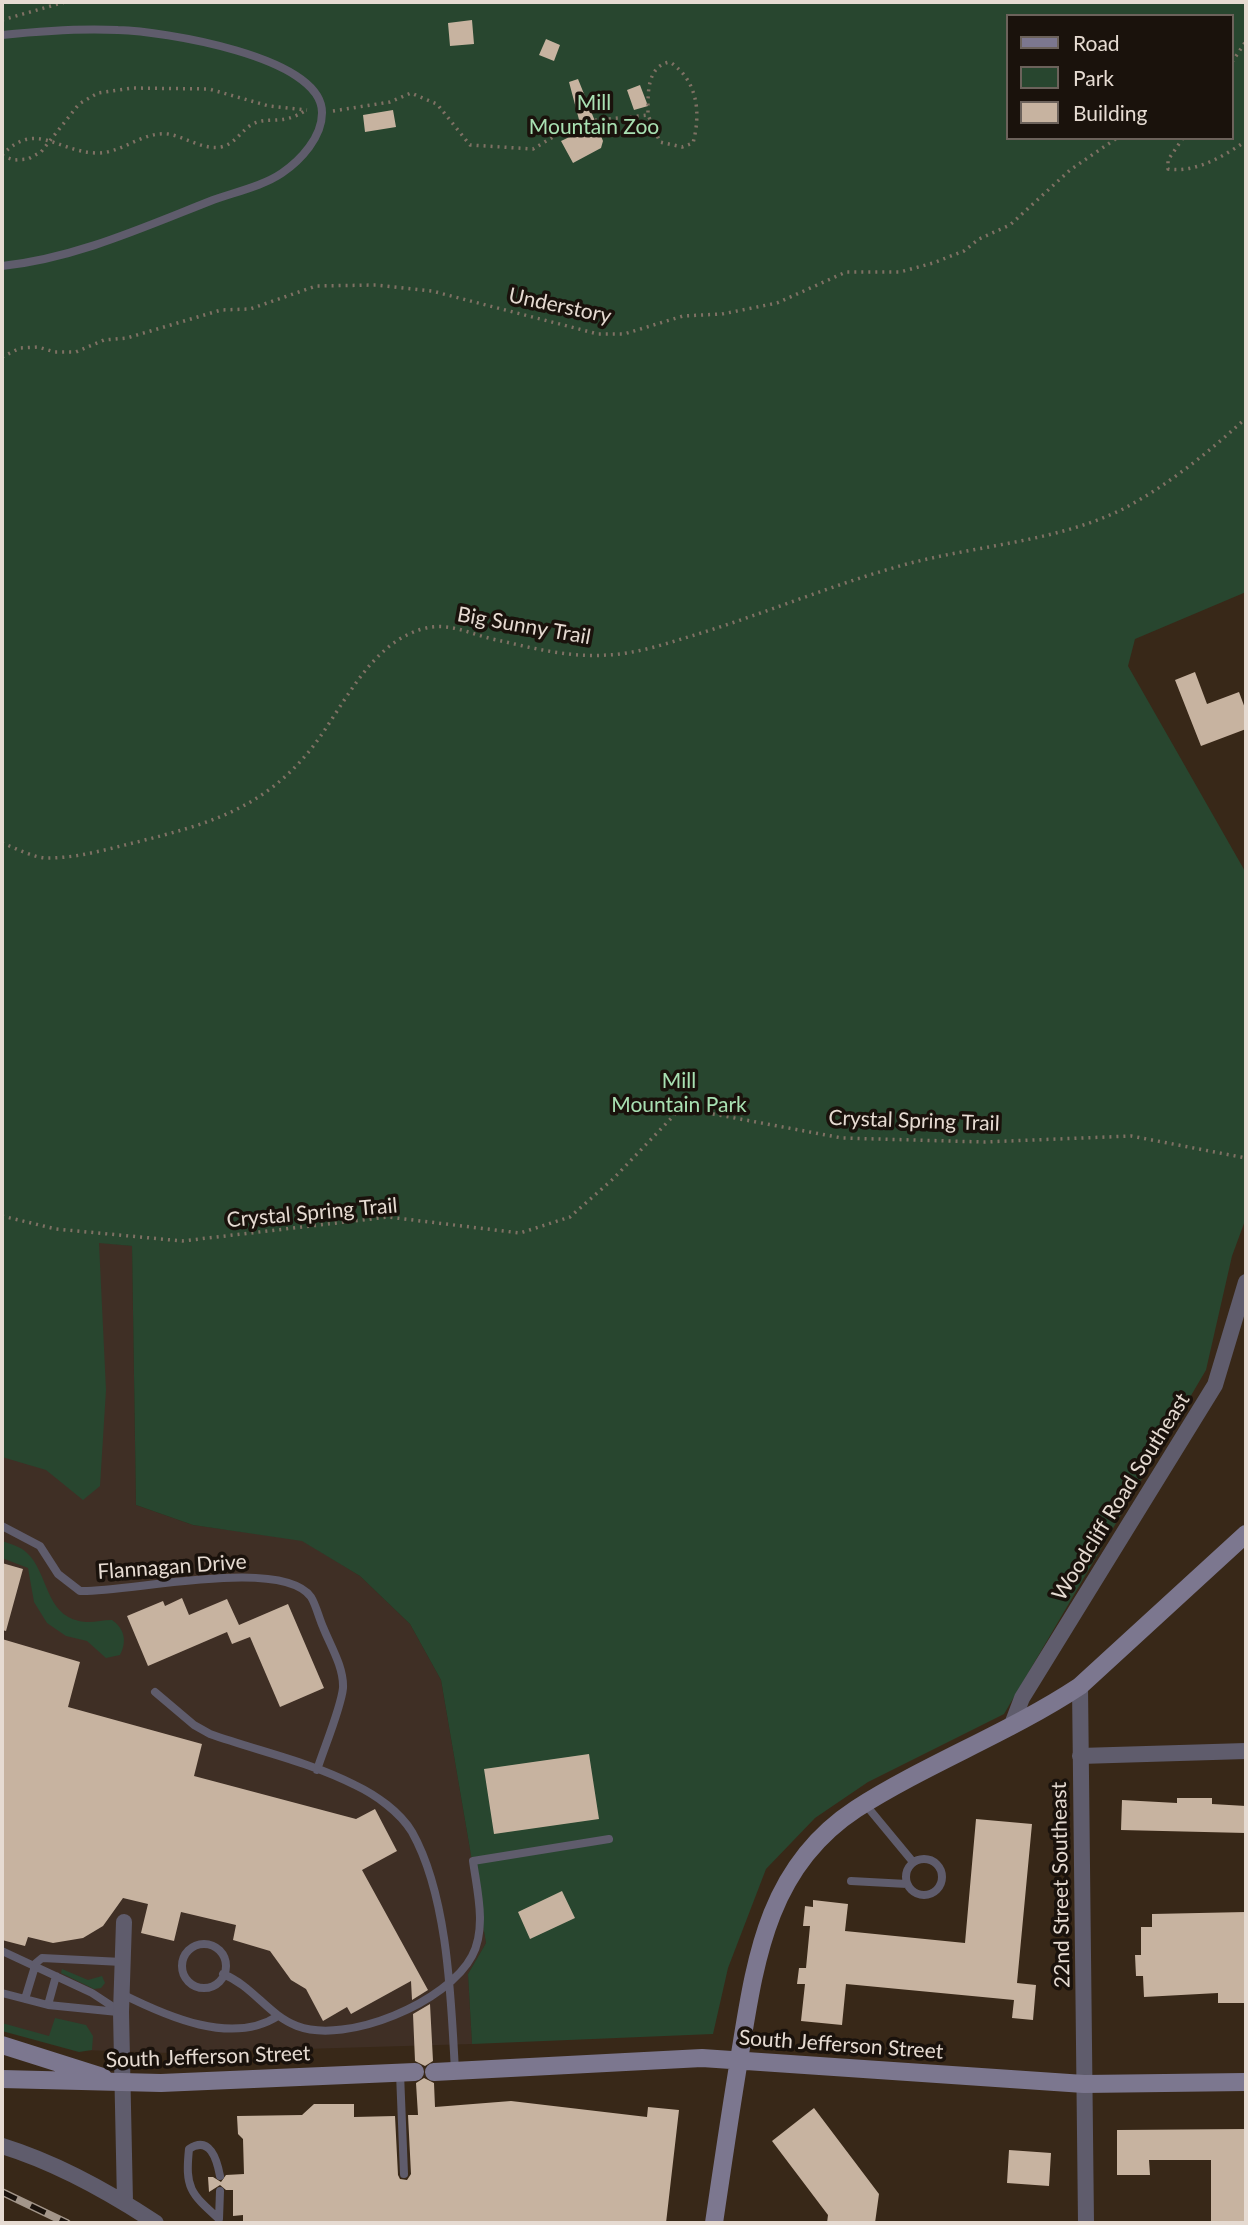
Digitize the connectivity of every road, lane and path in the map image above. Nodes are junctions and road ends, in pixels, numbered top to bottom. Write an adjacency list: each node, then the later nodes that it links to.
1 (65, 2): 2 (path)
2 (2, 20)
3 (2, 36): 7 (lane)
4 (1246, 41): 5 (path)
5 (1234, 58)
6 (307, 110): 7 (path); 12 (path); 12 (path)
7 (322, 112): 8 (path); 14 (lane)
8 (648, 115): 8 (path)
9 (1114, 140): 15 (path, Understory)
10 (1182, 140): 11 (path)
11 (1246, 141)
12 (49, 142): 13 (path); 13 (path)
13 (2, 155)
14 (2, 266)
15 (2, 357)
16 (1246, 418): 17 (path, Big Sunny Trail)
17 (2, 843)
18 (1246, 1158): 19 (path, Crystal Spring Trail)
19 (2, 1216)
20 (1246, 1282): 25 (street, Woodcliff Road Southeast)
21 (2, 1526): 28 (lane, Flannagan Drive)
22 (1246, 1534): 23 (street)
23 (1080, 1686): 25 (street); 27 (street, 22nd Street Southeast)
24 (155, 1692): 28 (lane)
25 (1011, 1727): 29 (street)
26 (1246, 1751): 27 (street)
27 (1080, 1756): 55 (street, 22nd Street Southeast)
28 (317, 1770): 40 (lane)
29 (865, 1804): 31 (lane); 48 (street)
30 (609, 1839): 40 (lane)
31 (913, 1862): 33 (lane); 33 (lane)
32 (851, 1881): 33 (lane)
33 (907, 1884)
34 (124, 1922): 36 (street)
35 (2, 1951): 37 (lane)
36 (122, 1962): 37 (lane); 42 (street)
37 (35, 1967): 39 (lane); 43 (lane)
38 (223, 1974): 38 (lane); 46 (lane)
39 (56, 1976): 44 (lane); 45 (lane)
40 (450, 1982): 46 (lane); 50 (lane)
41 (2, 1993): 43 (lane)
42 (121, 1994): 45 (street); 46 (lane)
43 (25, 2000): 44 (lane)
44 (48, 2005): 45 (lane)
45 (121, 2012): 54 (street)
46 (278, 2015)
47 (2, 2045): 54 (street)
48 (739, 2061): 50 (street, South Jefferson Street); 55 (street, South Jefferson Street); 63 (street)
49 (434, 2071): 50 (street, South Jefferson Street)
50 (455, 2071)
51 (408, 2073): 54 (street, South Jefferson Street); 57 (lane)
52 (2, 2079): 54 (street, South Jefferson Street)
53 (1246, 2082): 55 (street, South Jefferson Street)
54 (123, 2084): 60 (street)
55 (1084, 2084): 64 (street, 22nd Street Southeast)
56 (2, 2146): 60 (street)
57 (404, 2174)
58 (220, 2176): 61 (lane)
59 (220, 2191): 61 (lane)
60 (125, 2202): 62 (street)
61 (218, 2221)
62 (156, 2223)
63 (714, 2223)
64 (1086, 2223)

